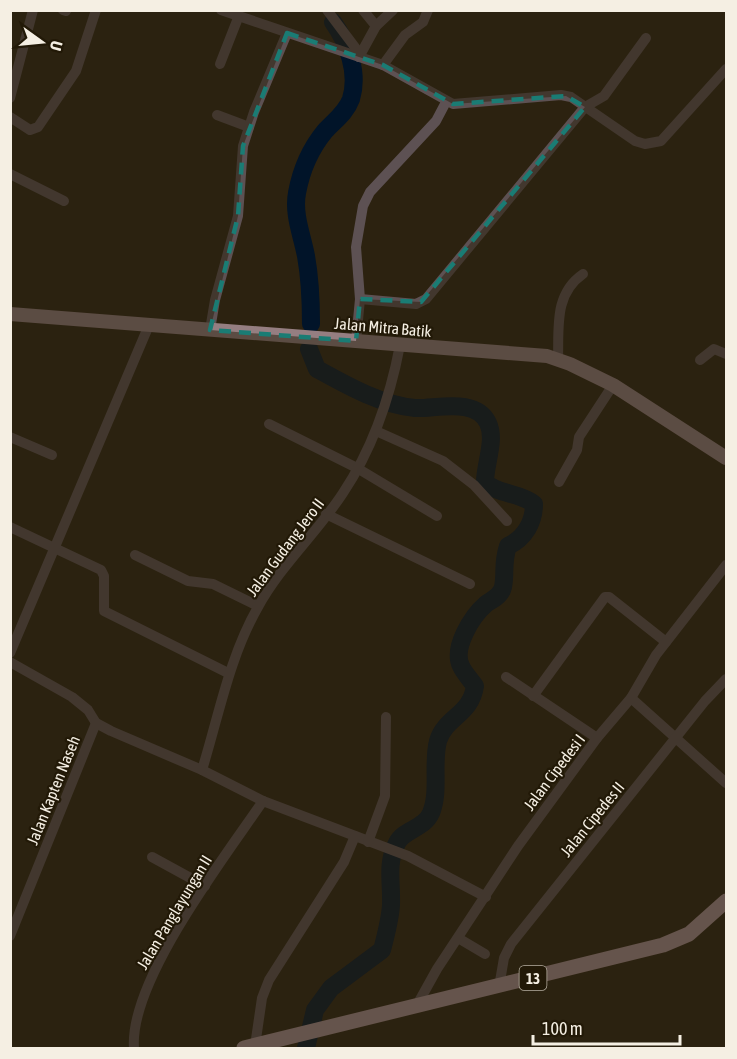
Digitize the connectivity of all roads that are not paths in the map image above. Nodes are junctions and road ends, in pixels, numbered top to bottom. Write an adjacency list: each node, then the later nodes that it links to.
1 (33, 10): 16 (street)
2 (96, 10): 20 (street)
3 (221, 10): 8 (street)
4 (327, 10): 12 (street)
5 (363, 10): 9 (street)
6 (393, 10): 9 (street)
7 (428, 10): 14 (street)
8 (238, 18): 10 (street); 13 (street)
9 (376, 26): 12 (street)
10 (287, 33): 12 (street); 21 (street)
11 (646, 38): 18 (street)
12 (353, 55): 14 (street)
13 (220, 64)
14 (383, 65): 17 (street)
15 (726, 69): 18 (street)
16 (10, 98)
17 (446, 102): 18 (street); 25 (street)
18 (585, 107): 25 (street)
19 (217, 115): 21 (street)
20 (10, 117)
21 (249, 127): 28 (street)
22 (10, 174): 23 (street)
23 (64, 201)
24 (583, 274): 32 (street)
25 (360, 298): 29 (street)
26 (10, 314): 27 (main road, Jalan Mitra Batik)
27 (149, 326): 28 (main road, Jalan Mitra Batik); 46 (street)
28 (210, 330): 29 (main road, Jalan Mitra Batik)
29 (356, 341): 30 (main road, Jalan Mitra Batik)
30 (399, 345): 32 (main road, Jalan Mitra Batik); 36 (street, Jalan Gudang Jero II)
31 (726, 354): 33 (street)
32 (558, 359): 34 (main road, Jalan Mitra Batik)
33 (699, 360)
34 (613, 385): 39 (main road, Jalan Mitra Batik); 41 (street)
35 (269, 424): 40 (street)
36 (376, 431): 40 (street, Jalan Gudang Jero II); 44 (street)
37 (10, 437): 38 (street)
38 (52, 455)
39 (726, 458)
40 (357, 468): 42 (street, Jalan Gudang Jero II); 43 (street)
41 (559, 482)
42 (326, 514): 49 (street); 50 (street, Jalan Gudang Jero II)
43 (436, 516)
44 (507, 521)
45 (10, 527): 46 (street)
46 (55, 549): 52 (street); 54 (street)
47 (135, 555): 50 (street)
48 (726, 565): 51 (street, Jalan Cipedesi I)
49 (470, 584)
50 (258, 606): 54 (street, Jalan Gudang Jero II)
51 (666, 642): 57 (street); 58 (street, Jalan Cipedesi I)
52 (10, 653)
53 (10, 662): 60 (street, Jalan Kapten Naseh)
54 (228, 673): 63 (street, Jalan Gudang Jero II)
55 (506, 677): 57 (street)
56 (726, 679): 61 (street, Jalan Cipedes II)
57 (533, 696): 62 (street)
58 (631, 698): 61 (street); 62 (street, Jalan Cipedesi I)
59 (386, 717): 67 (street)
60 (96, 723): 63 (street, Jalan Kapten Naseh); 72 (street, Jalan Kapten Naseh)
61 (676, 737): 64 (street); 75 (street, Jalan Cipedes II)
62 (597, 738): 70 (street, Jalan Cipedesi I)
63 (202, 770): 65 (street, Jalan Kapten Naseh)
64 (726, 783)
65 (263, 801): 66 (street, Jalan Kapten Naseh); 69 (street, Jalan Panglayungan II)
66 (356, 836): 67 (street, Jalan Kapten Naseh); 77 (street)
67 (369, 842): 70 (street, Jalan Kapten Naseh)
68 (153, 857): 69 (street)
69 (205, 886): 78 (street, Jalan Panglayungan II)
70 (486, 897): 73 (street, Jalan Cipedesi I)
71 (726, 901): 75 (highway, 13)
72 (10, 936)
73 (458, 938): 74 (street); 76 (street, Jalan Cipedesi I)
74 (485, 954)
75 (499, 987): 76 (highway, 13)
76 (417, 1005): 77 (highway, 13)
77 (249, 1047)
78 (134, 1048)

